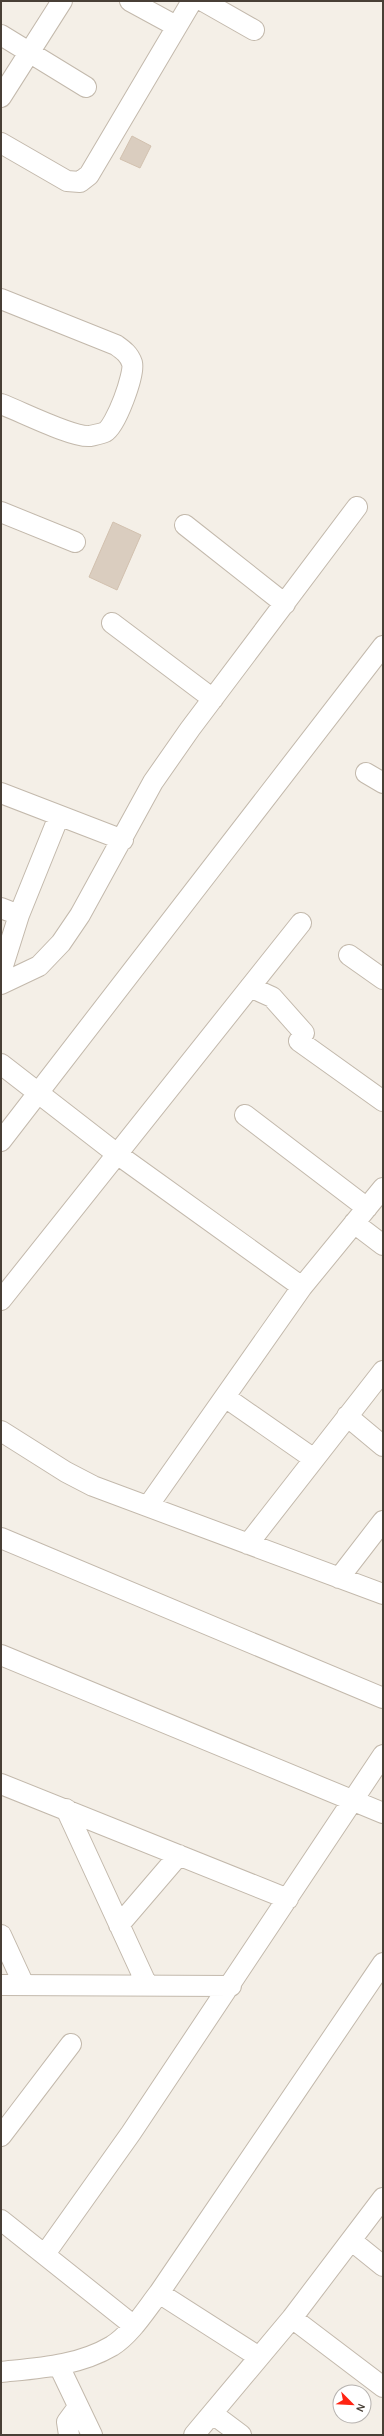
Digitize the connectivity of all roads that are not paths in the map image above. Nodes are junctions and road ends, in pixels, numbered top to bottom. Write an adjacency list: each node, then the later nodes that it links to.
1 (62, 1): 8 (street)
2 (130, 1): 5 (street)
3 (192, 1): 5 (street)
4 (203, 1): 6 (street)
5 (176, 26): 11 (street)
6 (254, 30)
7 (1, 35): 8 (street)
8 (30, 52): 9 (street); 10 (street)
9 (86, 87)
10 (1, 97)
11 (1, 143)
12 (1, 299): 13 (street)
13 (1, 404)
14 (358, 507): 18 (street)
15 (1, 512): 17 (street)
16 (184, 525): 18 (street)
17 (76, 542)
18 (285, 604): 21 (street)
19 (112, 623): 21 (street)
20 (383, 646): 35 (street)
21 (213, 699): 26 (street)
22 (366, 773): 23 (street)
23 (383, 783)
24 (1, 793): 25 (street)
25 (59, 816): 26 (street); 27 (street)
26 (123, 840): 32 (street)
27 (10, 912): 30 (street)
28 (301, 923): 33 (street)
29 (349, 955): 31 (street)
30 (1, 972)
31 (383, 979)
32 (1, 984)
33 (250, 987): 36 (street); 39 (street)
34 (1, 1064): 35 (street)
35 (38, 1092): 38 (street); 39 (street)
36 (383, 1101)
37 (245, 1115): 41 (street)
38 (1, 1141)
39 (117, 1154): 43 (street); 44 (street)
40 (383, 1188): 41 (street)
41 (360, 1215): 42 (street); 43 (street)
42 (383, 1245)
43 (302, 1287): 46 (street)
44 (1, 1300)
45 (383, 1371): 47 (street)
46 (225, 1397): 50 (street); 51 (street)
47 (347, 1416): 49 (street); 50 (street)
48 (1, 1431): 51 (street)
49 (383, 1446)
50 (314, 1459): 54 (street)
51 (148, 1506): 54 (street)
52 (383, 1521): 55 (street)
53 (1, 1538): 58 (street)
54 (248, 1544): 55 (street)
55 (339, 1578): 56 (street)
56 (383, 1594)
57 (1, 1655): 61 (street)
58 (383, 1698)
59 (383, 1756): 61 (street)
60 (1, 1784): 62 (street)
61 (353, 1801): 63 (street); 65 (street)
62 (66, 1809): 64 (street); 66 (street)
63 (383, 1813)
64 (179, 1855): 65 (street); 66 (street)
65 (288, 1899): 72 (street)
66 (119, 1925): 71 (street)
67 (1, 1935): 70 (street)
68 (383, 1962): 80 (street)
69 (1, 1985): 70 (street)
70 (24, 1985): 71 (street)
71 (147, 1985): 72 (street)
72 (231, 1986): 78 (street)
73 (71, 2044): 74 (street)
74 (1, 2136)
75 (383, 2198): 77 (street)
76 (1, 2220): 78 (street)
77 (352, 2241): 79 (street); 81 (street)
78 (45, 2254): 82 (street)
79 (383, 2266)
80 (159, 2293): 82 (street); 83 (street)
81 (292, 2318): 83 (street); 86 (street)
82 (134, 2326): 84 (street)
83 (258, 2357): 88 (street)
84 (59, 2366): 85 (street); 87 (street)
85 (1, 2372)
86 (383, 2387)
87 (78, 2407): 89 (street); 90 (street)
88 (213, 2414): 91 (street); 92 (street)
89 (69, 2435)
90 (92, 2435)
91 (194, 2435)
92 (241, 2435)

